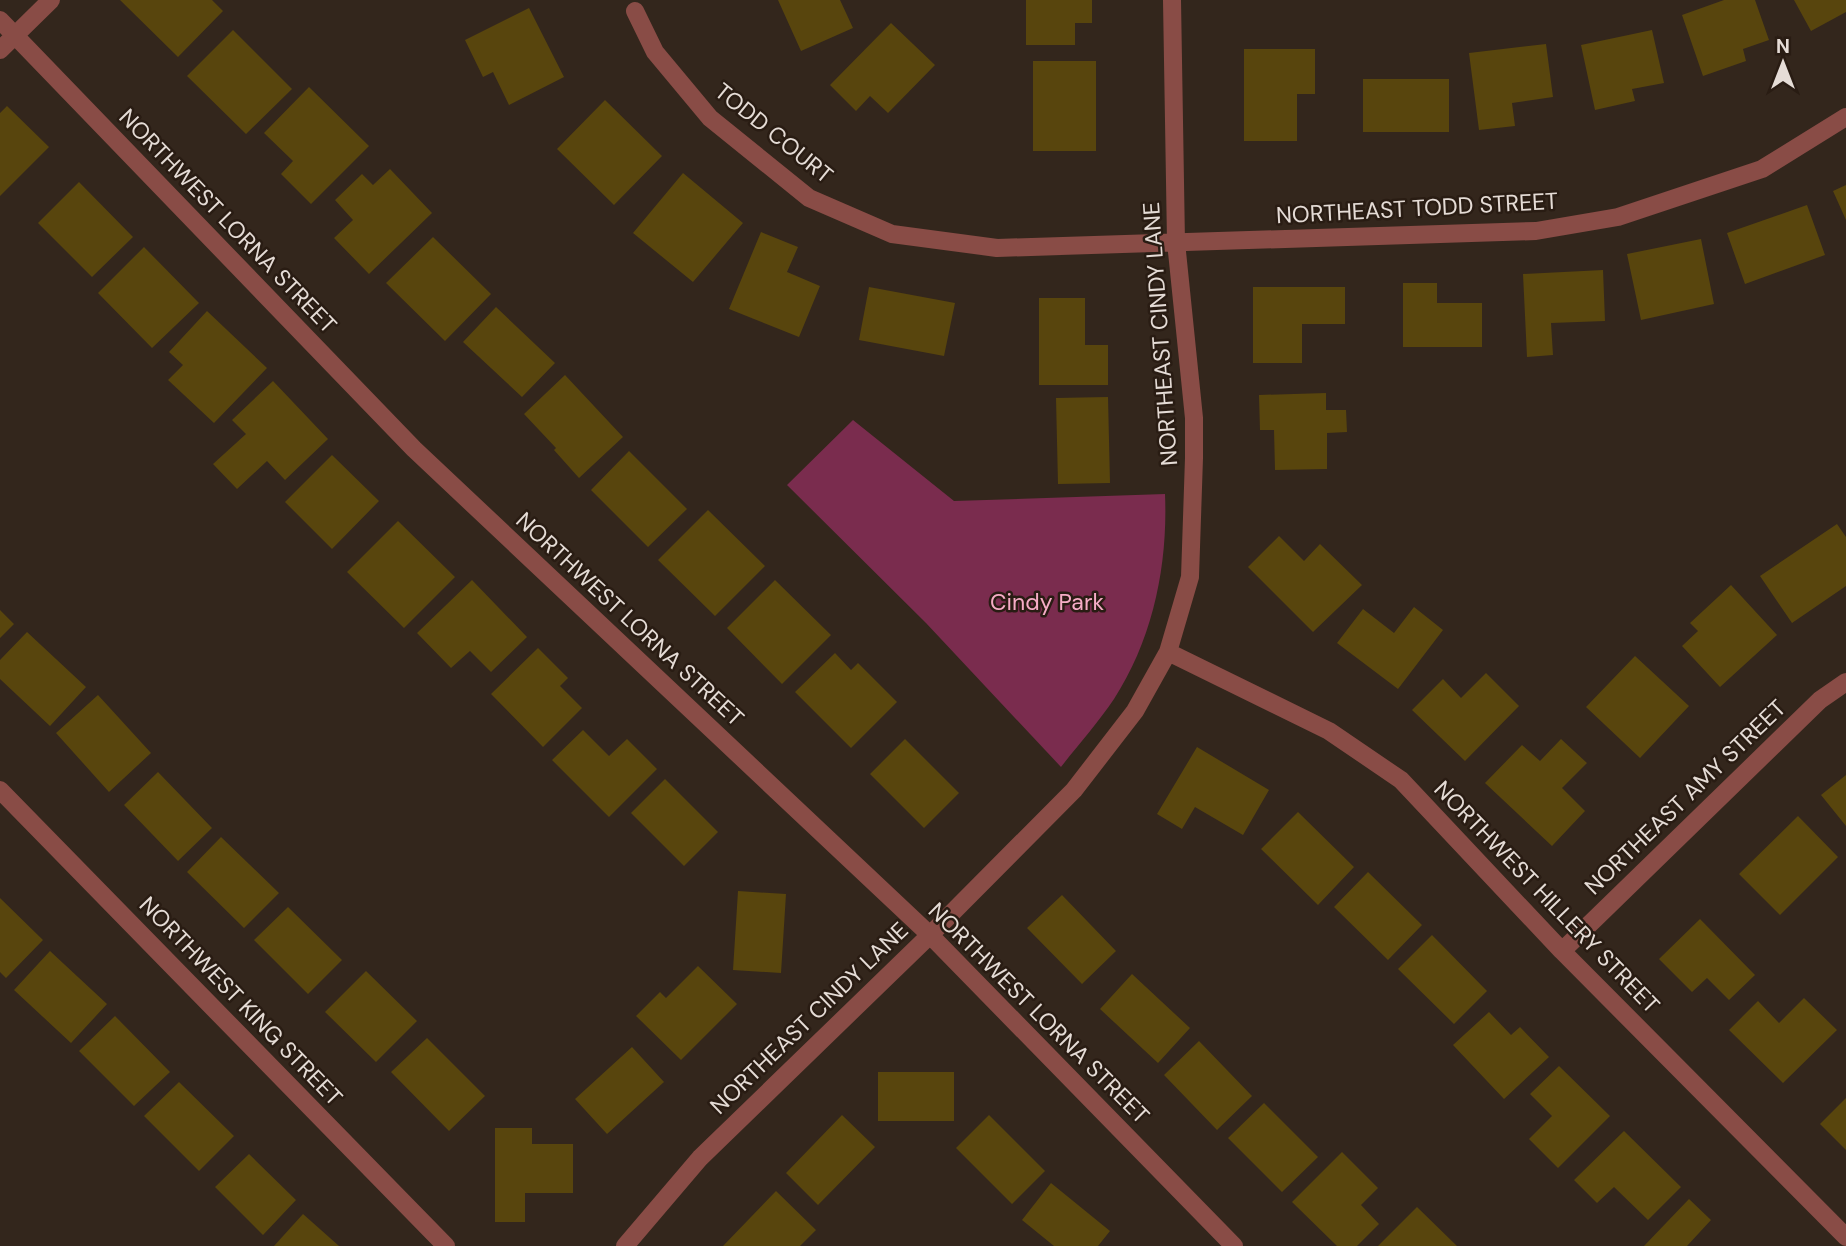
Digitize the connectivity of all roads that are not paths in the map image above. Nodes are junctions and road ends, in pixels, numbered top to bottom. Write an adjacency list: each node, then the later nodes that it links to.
1 (51, 0): 5 (street)
2 (1172, 0): 8 (street, NORTHEAST CINDY LANE)
3 (635, 11): 8 (street, TODD COURT)
4 (0, 20): 5 (street, NORTHWEST LORNA STREET)
5 (16, 36): 6 (street); 12 (street, NORTHWEST LORNA STREET)
6 (0, 50)
7 (1846, 117): 8 (street, NORTHEAST TODD STREET)
8 (1177, 242): 9 (street, NORTHEAST CINDY LANE)
9 (1168, 652): 12 (street, NORTHEAST CINDY LANE); 13 (street, NORTHWEST HILLERY STREET)
10 (1846, 682): 13 (street, NORTHEAST AMY STREET)
11 (0, 790): 15 (street, NORTHWEST KING STREET)
12 (930, 935): 16 (street, NORTHEAST CINDY LANE); 17 (street, NORTHWEST LORNA STREET)
13 (1562, 951): 14 (street, NORTHWEST HILLERY STREET)
14 (1846, 1237)
15 (446, 1246)
16 (625, 1246)
17 (1234, 1246)

